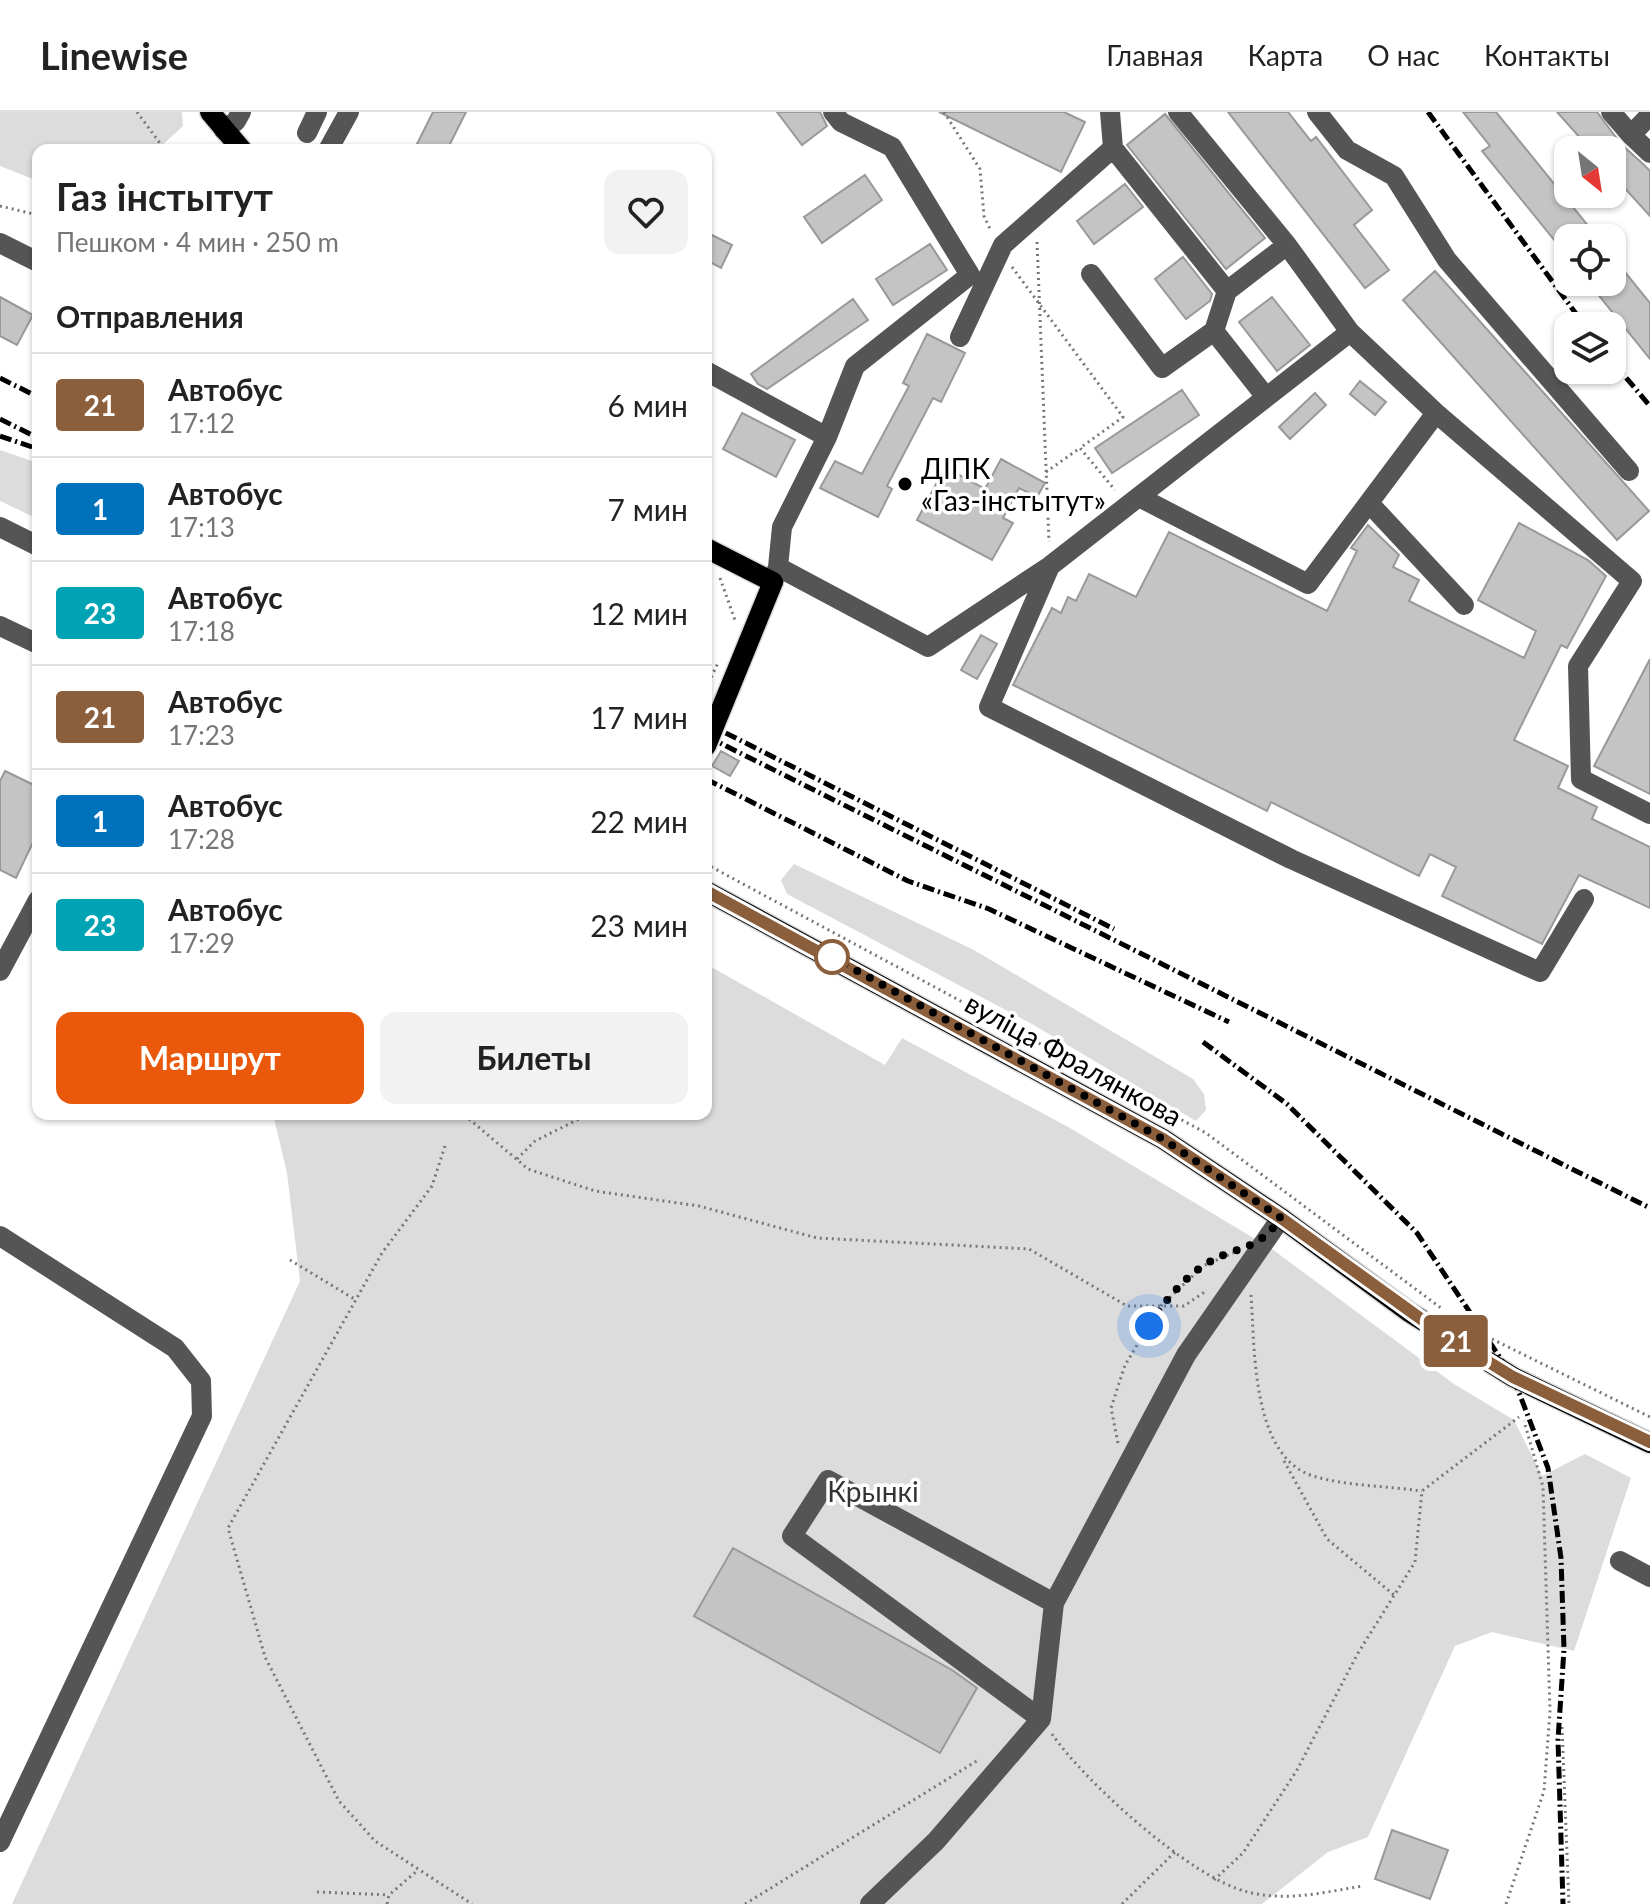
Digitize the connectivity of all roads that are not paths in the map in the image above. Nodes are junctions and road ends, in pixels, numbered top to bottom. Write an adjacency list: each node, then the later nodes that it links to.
1 (210, 112): 11 (main road)
2 (241, 112): 11 (street)
3 (317, 112): 12 (street)
4 (349, 112): 15 (street)
5 (833, 112): 29 (street)
6 (1110, 112): 16 (street)
7 (1178, 112): 19 (street)
8 (1317, 112): 30 (street)
9 (1611, 112): 13 (street)
10 (1650, 115): 13 (street)
11 (224, 130): 14 (main road)
12 (307, 133)
13 (1631, 135): 17 (street)
14 (237, 144)
15 (331, 144)
16 (1113, 148): 22 (street); 25 (street)
17 (1650, 153)
18 (0, 243): 20 (street)
19 (1287, 245): 22 (street); 24 (street)
20 (32, 259)
21 (1091, 274): 23 (street)
22 (1227, 291): 23 (street)
23 (1214, 331): 27 (street)
24 (1350, 332): 27 (street); 28 (street)
25 (960, 337)
26 (712, 374): 29 (street)
27 (1266, 397): 31 (street)
28 (1436, 413): 32 (street); 42 (street)
29 (827, 437): 37 (street)
30 (1629, 471)
31 (1133, 501): 32 (street); 36 (street)
32 (1369, 503): 38 (street)
33 (0, 527): 34 (street)
34 (32, 543)
35 (712, 551): 37 (main road)
36 (1050, 566): 37 (street); 44 (street)
37 (775, 575): 41 (main road)
38 (1464, 605)
39 (0, 626): 40 (street)
40 (32, 641)
41 (712, 731)
42 (1650, 814)
43 (712, 894): 47 (main road, вуліца Фралянкова)
44 (1584, 899)
45 (32, 911): 46 (street)
46 (0, 971)
47 (1281, 1218): 49 (main road, вуліца Фралянкова); 52 (street)
48 (0, 1236): 54 (street)
49 (1650, 1443)
50 (1620, 1561): 51 (street)
51 (1650, 1577)
52 (1054, 1603): 53 (street); 53 (street)
53 (1041, 1719): 55 (street)
54 (0, 1842)
55 (870, 1904)

